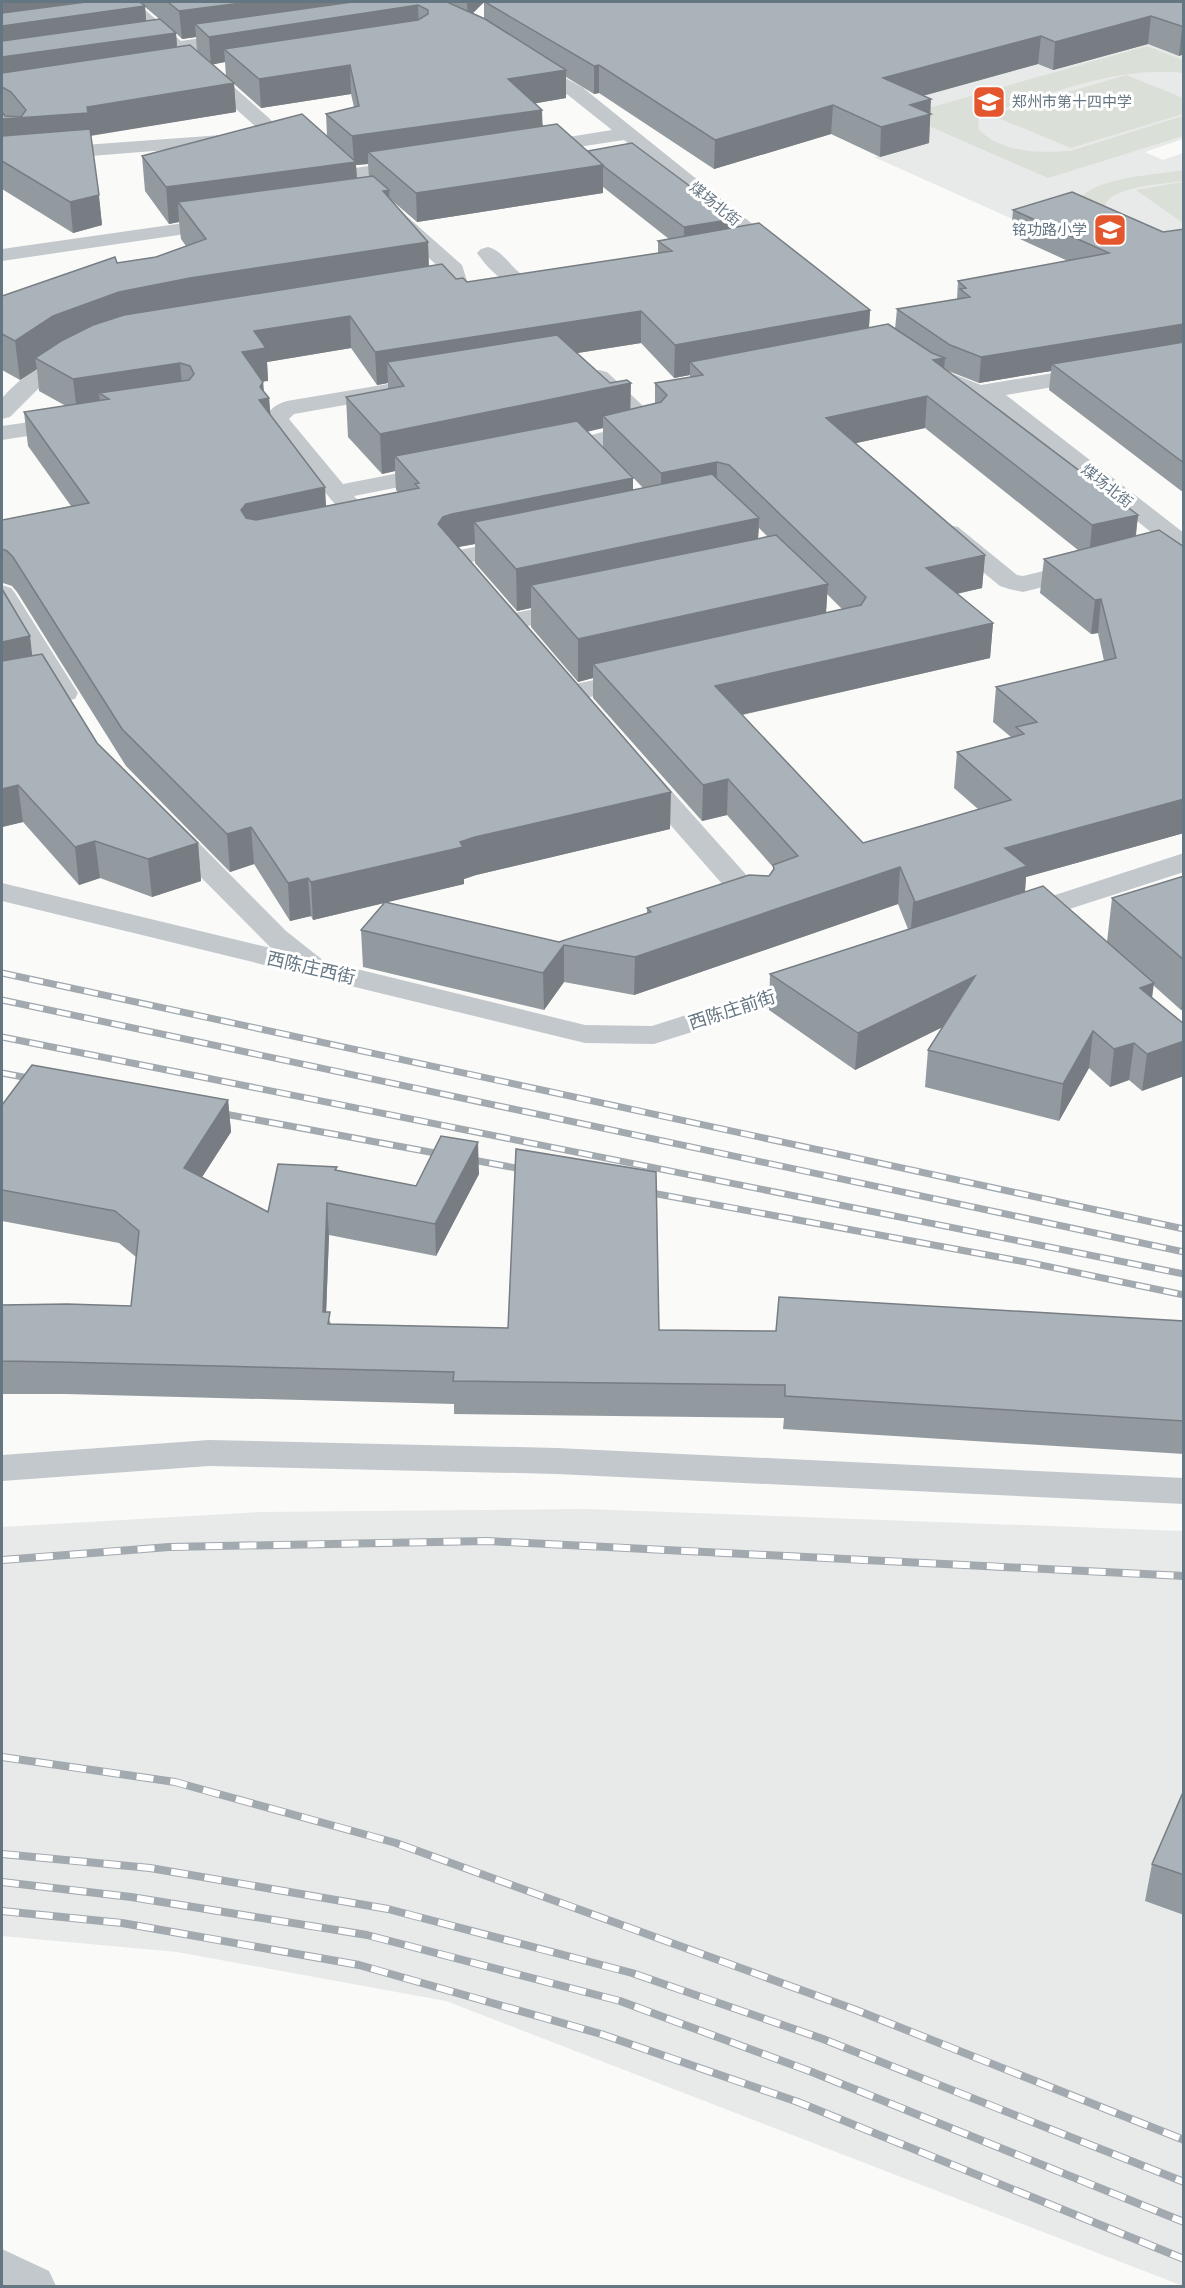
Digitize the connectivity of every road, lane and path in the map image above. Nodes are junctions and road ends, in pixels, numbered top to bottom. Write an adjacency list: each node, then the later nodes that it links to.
1 (128, 11): 4 (street)
2 (257, 35): 4 (street)
3 (146, 41): 4 (street)
4 (173, 42): 7 (street)
5 (508, 53): 10 (street, 煤场北街)
6 (175, 68): 7 (street)
7 (202, 69): 8 (street); 9 (street)
8 (231, 69)
9 (264, 123)
10 (627, 134): 12 (street); 20 (street, 煤场北街)
11 (278, 138): 13 (street)
12 (512, 151)
13 (2, 157)
14 (332, 160): 16 (street)
15 (430, 163): 16 (street)
16 (349, 175): 17 (street)
17 (365, 189)
18 (382, 203): 26 (street)
19 (243, 221): 23 (street)
20 (765, 244): 21 (street); 24 (street, 煤场北街)
21 (742, 248)
22 (488, 253): 25 (street)
23 (2, 255)
24 (792, 266)
25 (571, 280)
26 (402, 293)
27 (98, 347): 33 (street)
28 (1184, 358): 32 (street)
29 (582, 360): 36 (street)
30 (916, 363): 32 (street, 煤场北街)
31 (405, 389): 38 (street)
32 (977, 393): 42 (street, 煤场北街)
33 (2, 412)
34 (92, 419): 35 (street)
35 (2, 433)
36 (581, 451)
37 (458, 469): 38 (street)
38 (337, 492): 40 (street)
39 (927, 515): 43 (street)
40 (315, 534)
41 (544, 539): 45 (street)
42 (1178, 548)
43 (1103, 565)
44 (2, 593): 48 (street)
45 (604, 602)
46 (664, 673): 47 (street)
47 (572, 693)
48 (78, 715)
49 (626, 757): 53 (street)
50 (153, 813): 57 (street)
51 (1184, 862): 54 (street)
52 (2, 892): 57 (street, 西陈庄西街)
53 (756, 904)
54 (1045, 908): 55 (street); 56 (street)
55 (990, 926)
56 (1071, 931)
57 (320, 970): 59 (street, 西陈庄西街)
58 (838, 975): 59 (street, 西陈庄前街)
59 (621, 1036)
60 (2, 1468): 61 (street)
61 (1184, 1491)
62 (2, 2271): 63 (street)
63 (32, 2286)

